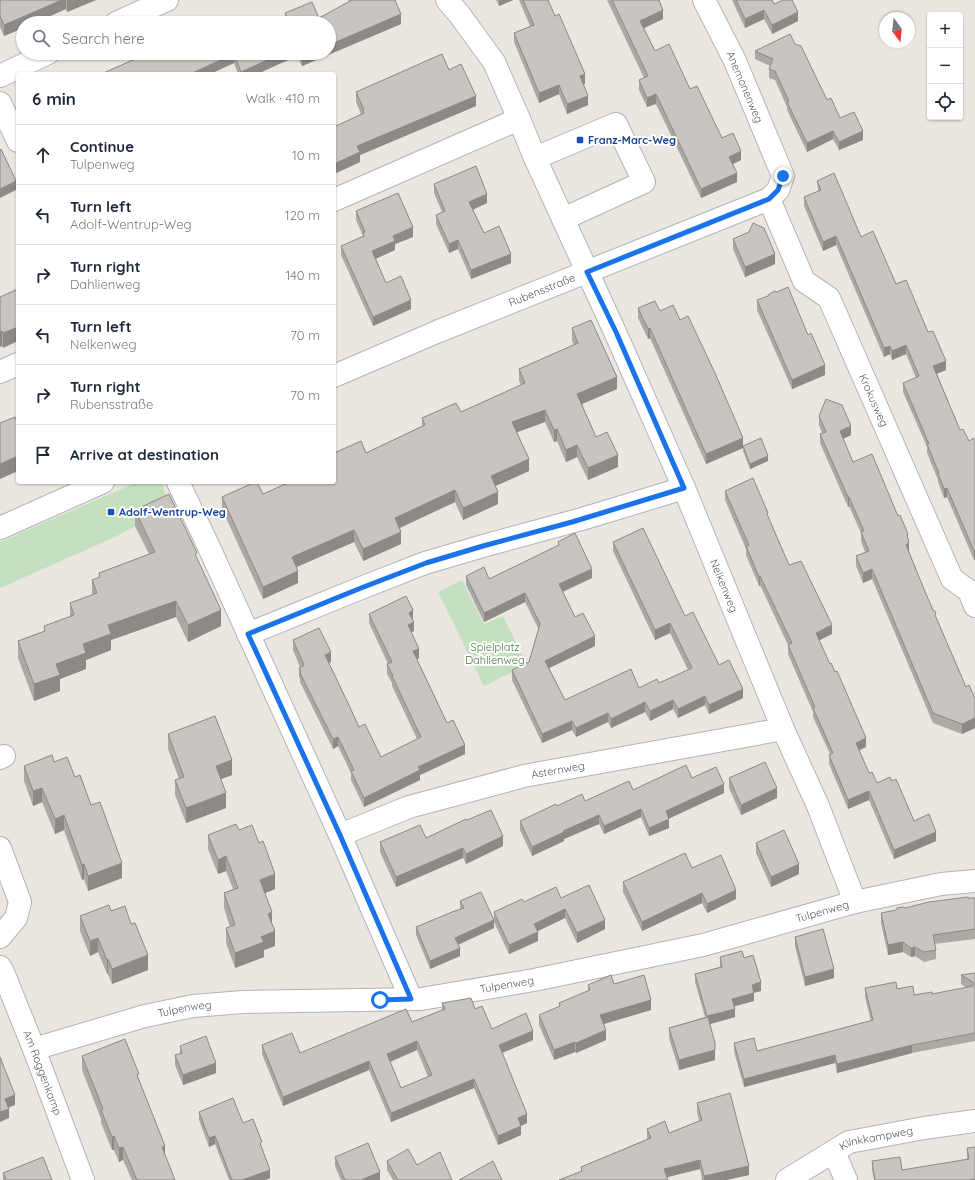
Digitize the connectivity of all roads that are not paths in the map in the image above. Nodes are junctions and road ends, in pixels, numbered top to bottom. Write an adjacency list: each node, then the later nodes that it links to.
1 (167, 0): 4 (street)
2 (447, 0): 8 (street)
3 (704, 0): 12 (street, Anemonenweg)
4 (132, 16)
5 (33, 60): 6 (street)
6 (0, 76)
7 (0, 103): 9 (street)
8 (519, 119): 10 (street); 11 (street)
9 (16, 137)
10 (536, 158): 13 (street); 13 (street)
11 (336, 199)
12 (769, 199): 14 (street, Rubensstraße); 22 (street, Krokusweg)
13 (563, 219): 14 (street)
14 (587, 272): 17 (street, Rubensstraße); 20 (street, Nelkenweg)
15 (16, 365): 16 (street)
16 (0, 372)
17 (336, 375)
18 (99, 484): 21 (street)
19 (179, 484): 23 (street)
20 (684, 488): 23 (street); 24 (street, Nelkenweg)
21 (0, 528)
22 (975, 606)
23 (248, 634): 25 (street)
24 (783, 729): 25 (street, Asternweg); 28 (street, Nelkenweg)
25 (340, 835): 31 (street)
26 (0, 848): 29 (street)
27 (975, 881): 28 (street, Tulpenweg)
28 (856, 902): 31 (street, Tulpenweg)
29 (0, 937)
30 (0, 967): 32 (street, Am Roggenkamp)
31 (411, 999): 32 (street, Tulpenweg)
32 (34, 1049): 35 (street, Am Roggenkamp)
33 (975, 1121): 34 (street, Klinkkampweg)
34 (834, 1152): 36 (street, Klinkkampweg); 37 (street)
35 (83, 1180)
36 (787, 1180)
37 (846, 1180)

